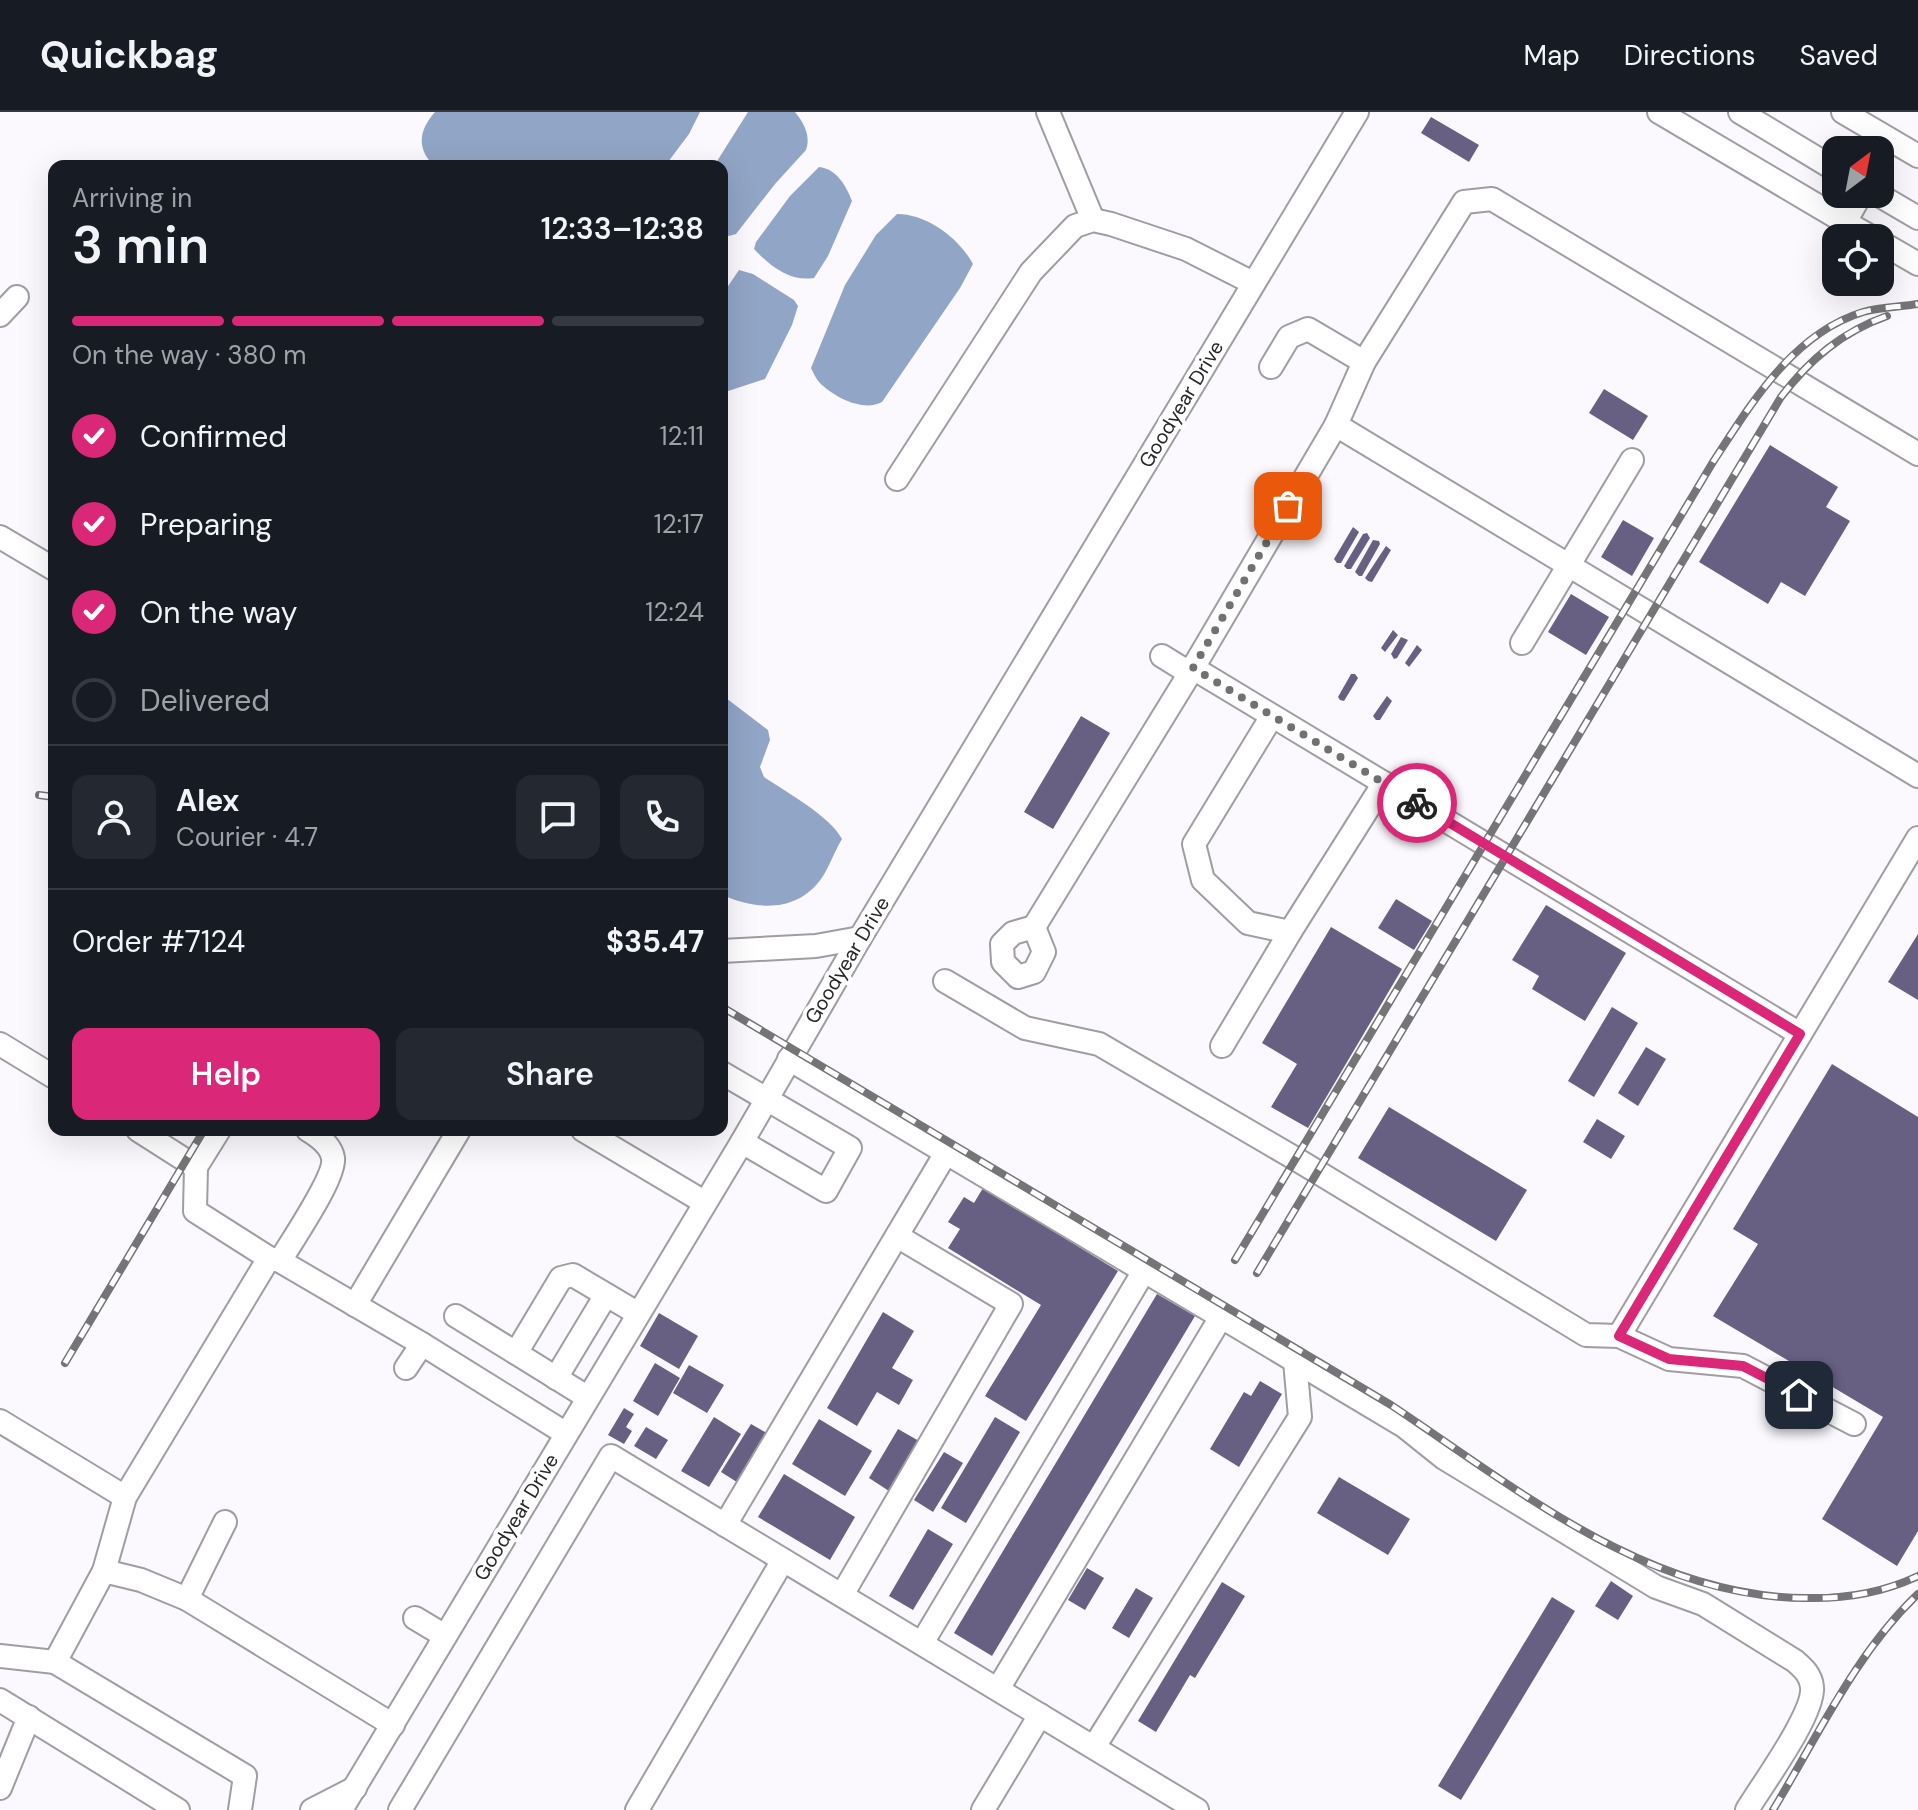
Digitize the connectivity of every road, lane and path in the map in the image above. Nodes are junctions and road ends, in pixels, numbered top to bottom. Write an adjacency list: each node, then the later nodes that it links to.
1 (1048, 112): 11 (street)
2 (1357, 112): 16 (street, Goodyear Drive)
3 (1659, 112): 12 (street)
4 (1740, 112): 7 (street)
5 (1843, 112): 6 (street)
6 (1918, 156)
7 (1822, 162)
8 (1894, 204): 10 (street)
9 (1853, 208): 12 (street)
10 (1918, 218)
11 (1093, 220): 16 (street); 24 (street)
12 (1845, 222): 13 (street)
13 (1848, 224)
14 (1894, 250): 15 (street)
15 (1918, 264)
16 (1253, 283): 38 (street, Goodyear Drive)
17 (17, 297): 18 (street)
18 (0, 315)
19 (1364, 362): 20 (street); 21 (street); 22 (street)
20 (1271, 367)
21 (1336, 425): 27 (street); 30 (street)
22 (1918, 454)
23 (1632, 460): 27 (street)
24 (897, 479)
25 (0, 537): 26 (street)
26 (48, 565)
27 (1569, 565): 28 (street); 32 (street)
28 (1522, 643)
29 (1162, 656): 30 (street)
30 (1193, 668): 31 (street); 36 (street)
31 (1272, 716): 33 (street); 37 (street)
32 (1918, 776)
33 (1384, 783): 37 (street); 41 (street)
34 (1918, 838): 35 (street)
35 (1911, 866): 41 (street)
36 (1034, 927)
37 (1290, 932): 43 (street)
38 (860, 938): 39 (street); 44 (street, Goodyear Drive)
39 (728, 951)
40 (945, 981): 65 (street)
41 (1800, 1034): 65 (street)
42 (0, 1044): 45 (street)
43 (1222, 1046)
44 (789, 1059): 47 (street, Goodyear Drive); 54 (street)
45 (48, 1073)
46 (728, 1076): 47 (street)
47 (767, 1099): 53 (street, Goodyear Drive); 53 (street)
48 (147, 1136): 55 (street)
49 (215, 1136): 55 (street)
50 (316, 1136): 58 (street)
51 (455, 1136): 61 (street)
52 (593, 1136): 56 (street)
53 (742, 1142): 56 (street, Goodyear Drive)
54 (946, 1153): 57 (street); 59 (street)
55 (196, 1167): 58 (street)
56 (704, 1202): 62 (street, Goodyear Drive)
57 (897, 1236): 77 (street); 80 (street)
58 (274, 1259): 61 (street); 75 (street)
59 (1144, 1271): 64 (street); 84 (street)
60 (606, 1295): 62 (street); 67 (street); 70 (street)
61 (355, 1305): 66 (street)
62 (637, 1313): 71 (street, Goodyear Drive)
63 (456, 1316): 67 (street)
64 (1221, 1317): 68 (street); 87 (street)
65 (1619, 1336): 73 (street)
66 (422, 1344): 69 (street); 74 (street)
67 (516, 1353): 70 (street)
68 (1295, 1361): 92 (street); 103 (street)
69 (406, 1368)
70 (556, 1378): 71 (street)
71 (587, 1397): 74 (street, Goodyear Drive)
72 (0, 1421): 75 (street)
73 (1854, 1424)
74 (565, 1433): 83 (street, Goodyear Drive)
75 (125, 1497): 79 (street)
76 (225, 1522): 81 (street)
77 (725, 1525): 78 (street); 99 (street)
78 (783, 1560): 80 (street); 100 (street)
79 (104, 1571): 81 (street); 86 (street)
80 (842, 1595): 84 (street)
81 (187, 1599): 91 (street)
82 (415, 1618): 83 (street)
83 (445, 1636): 91 (street, Goodyear Drive)
84 (922, 1643): 87 (street)
85 (0, 1656): 86 (street)
86 (55, 1662): 96 (street)
87 (998, 1689): 89 (street)
88 (0, 1700): 90 (street)
89 (1040, 1715): 92 (street); 101 (street)
90 (29, 1717): 93 (street); 95 (street)
91 (393, 1725): 94 (street, Goodyear Drive)
92 (1094, 1747): 102 (street)
93 (0, 1788)
94 (355, 1788): 97 (street); 98 (street, Goodyear Drive)
95 (178, 1810)
96 (240, 1810)
97 (312, 1810)
98 (341, 1810)
99 (400, 1810)
100 (637, 1810)
101 (983, 1810)
102 (1197, 1810)
103 (1747, 1810)

